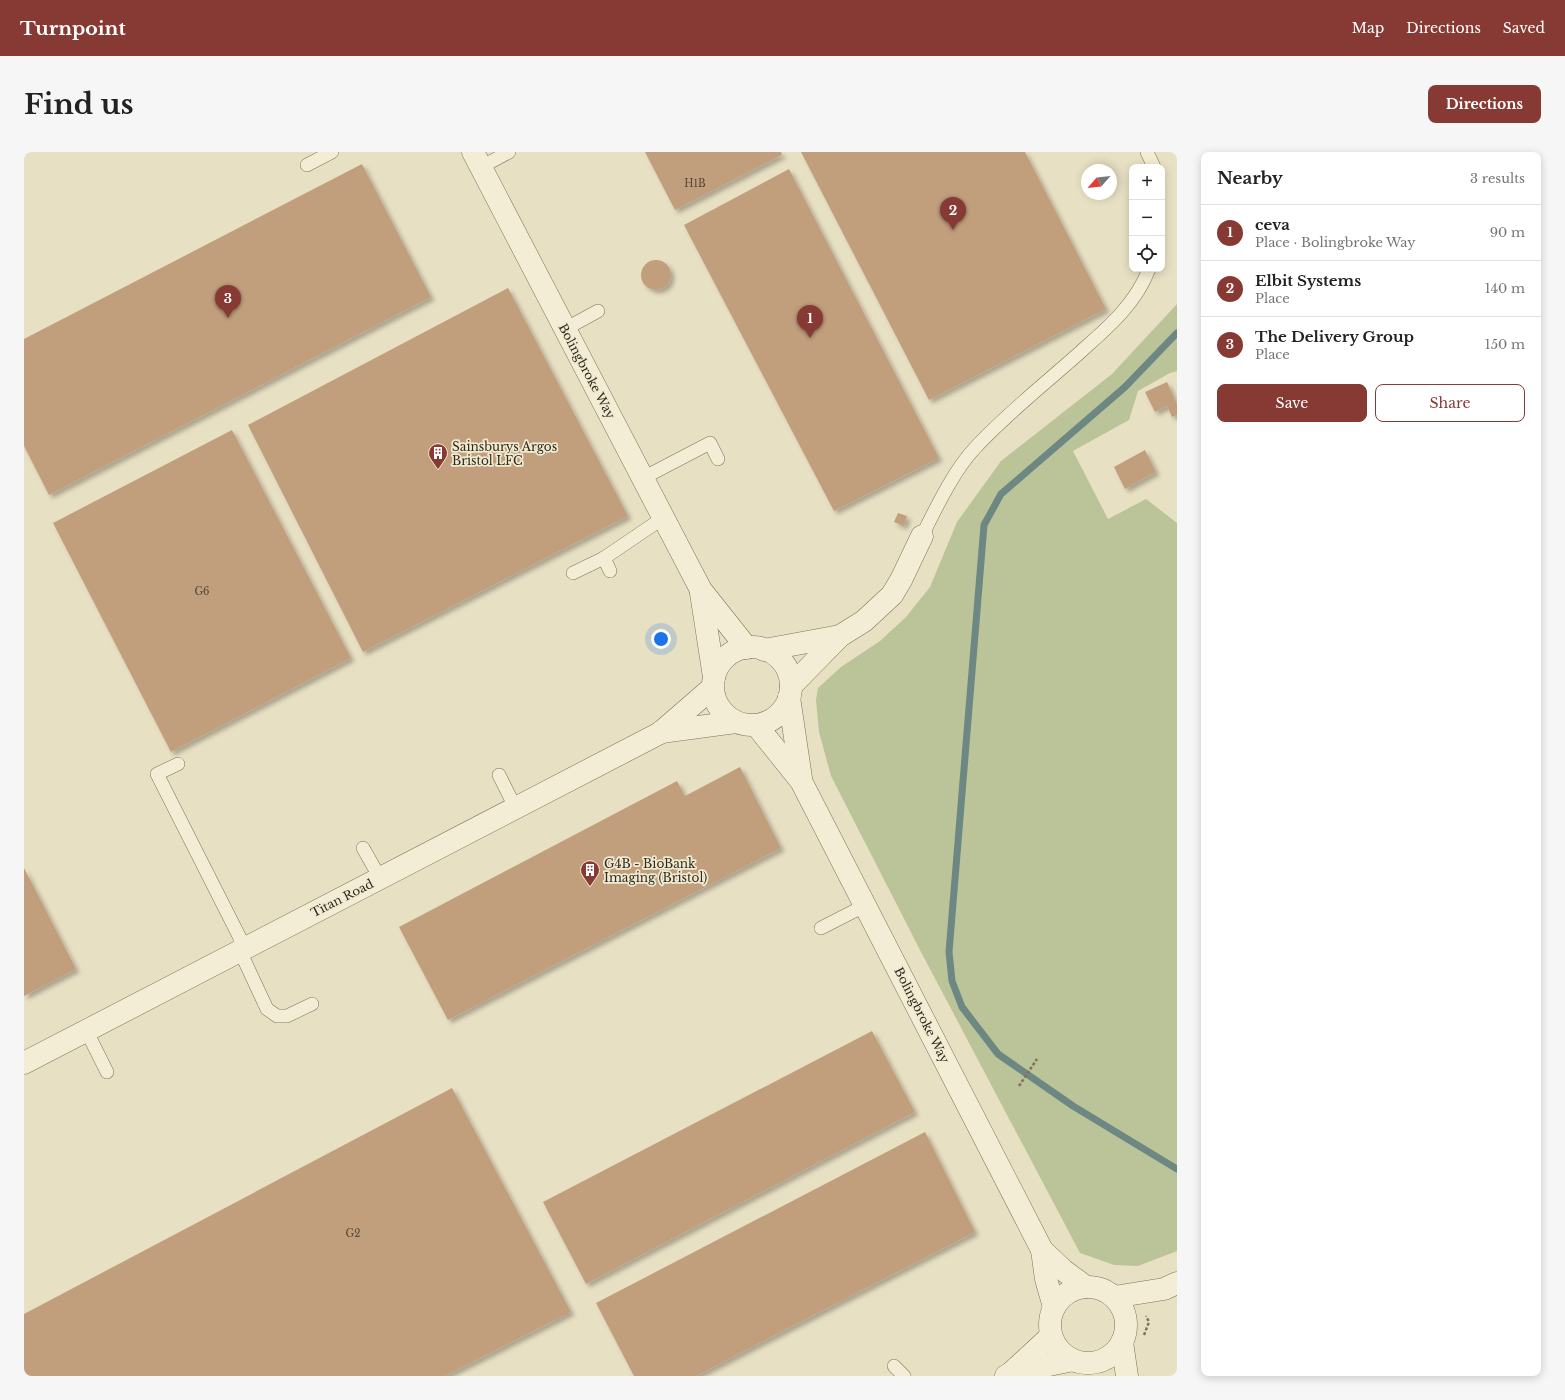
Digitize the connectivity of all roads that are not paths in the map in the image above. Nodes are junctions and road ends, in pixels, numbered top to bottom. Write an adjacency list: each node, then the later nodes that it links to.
1 (332, 152): 5 (lane)
2 (509, 152): 4 (lane)
3 (1147, 152): 6 (lane)
4 (477, 159): 9 (street, Bolingbroke Way)
5 (307, 164)
6 (1153, 164)
7 (1148, 272): 13 (lane)
8 (598, 311): 9 (lane)
9 (565, 329): 11 (street, Bolingbroke Way)
10 (718, 459): 11 (lane)
11 (643, 478): 12 (street, Bolingbroke Way)
12 (663, 518): 14 (lane); 17 (street, Bolingbroke Way)
13 (922, 536): 18 (street)
14 (604, 558): 15 (lane); 16 (lane)
15 (610, 571)
16 (573, 573)
17 (701, 590): 19 (street, Bolingbroke Way); 20 (street, Bolingbroke Way)
18 (840, 636): 19 (street); 21 (street)
19 (756, 649): 20 (street); 21 (street)
20 (713, 682): 22 (street); 23 (street, Titan Road)
21 (790, 692): 22 (street); 26 (street, Bolingbroke Way)
22 (746, 724): 23 (street, Titan Road); 26 (street, Bolingbroke Way)
23 (660, 732): 27 (street, Titan Road)
24 (178, 764): 32 (lane)
25 (499, 775): 27 (lane)
26 (801, 781): 30 (street, Bolingbroke Way)
27 (515, 807): 29 (street, Titan Road)
28 (363, 848): 29 (lane)
29 (380, 878): 32 (street, Titan Road)
30 (866, 905): 31 (lane); 37 (street, Bolingbroke Way)
31 (821, 928)
32 (240, 951): 33 (lane); 34 (street, Titan Road)
33 (312, 1004)
34 (86, 1030): 35 (street, Titan Road); 36 (lane)
35 (24, 1063)
36 (107, 1072)
37 (1042, 1250): 39 (street, Bolingbroke Way); 41 (street, Bolingbroke Way)
38 (1171, 1286): 40 (street); 42 (street)
39 (1086, 1287): 40 (street); 41 (street)
40 (1114, 1297): 42 (street)
41 (1054, 1307): 43 (street)
42 (1124, 1332): 45 (street); 48 (street)
43 (1051, 1336): 45 (street); 46 (street)
44 (894, 1366): 47 (lane)
45 (1087, 1366): 46 (street)
46 (1009, 1375)
47 (904, 1376)
48 (1127, 1376)

